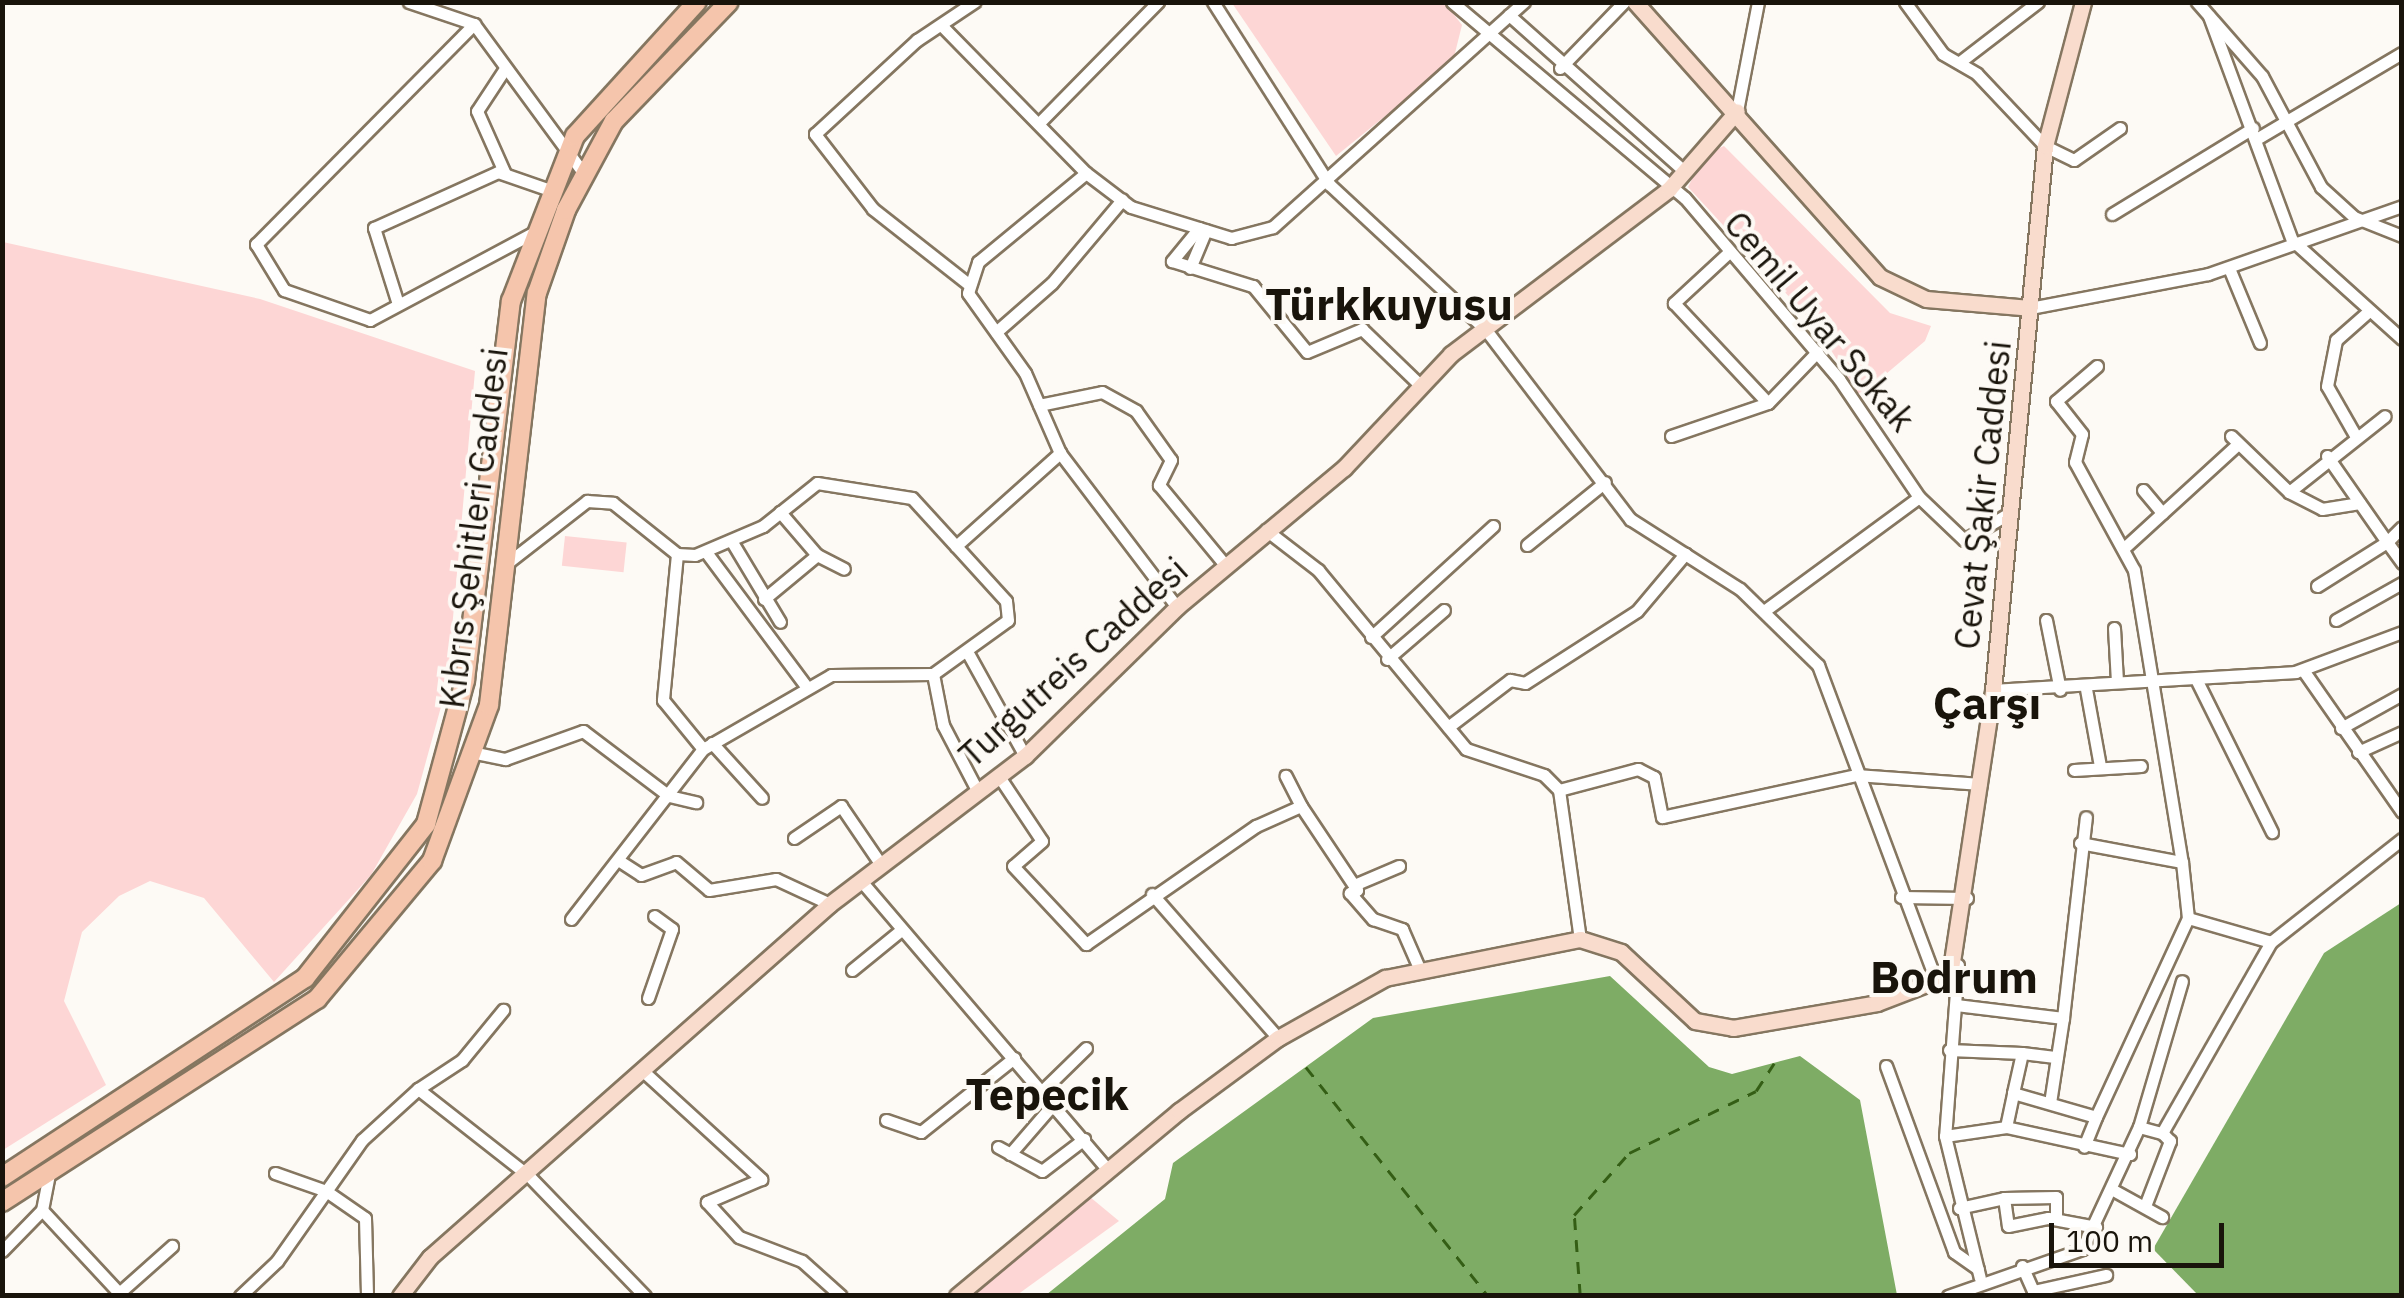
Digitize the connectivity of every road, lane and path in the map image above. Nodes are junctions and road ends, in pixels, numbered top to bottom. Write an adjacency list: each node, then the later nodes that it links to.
1 (410, 2): 18 (street)
2 (729, 2): 35 (highway, Kıbrıs Şehitleri Caddesi)
3 (974, 2): 19 (street)
4 (1158, 2): 27 (street)
5 (1213, 2): 36 (street)
6 (1452, 2): 20 (street, Cemil Uyar Sokak)
7 (1524, 2): 16 (street)
8 (1624, 2): 23 (street)
9 (1635, 2): 25 (main road)
10 (1758, 2): 25 (street)
11 (1906, 2): 22 (street)
12 (2038, 2): 22 (street)
13 (2083, 2): 30 (main road, Cevat Şakir Caddesi)
14 (2197, 2): 17 (street)
15 (687, 5): 31 (highway, Kıbrıs Şehitleri Caddesi)
16 (1510, 15): 20 (street); 23 (street)
17 (2209, 16): 26 (street); 29 (street)
18 (474, 24): 24 (street); 51 (street)
19 (942, 26): 27 (street); 50 (street)
20 (1491, 33): 36 (street); 37 (street, Cemil Uyar Sokak)
21 (2402, 53): 26 (street)
22 (1961, 61): 30 (street)
23 (1560, 68): 32 (street)
24 (504, 70): 31 (street); 34 (street)
25 (1737, 111): 32 (main road, Turgutreis Caddesi); 52 (main road)
26 (2288, 121): 29 (street); 42 (street)
27 (1038, 123): 33 (street)
28 (2120, 128): 30 (street)
29 (2256, 133): 41 (street); 46 (street)
30 (2045, 146): 52 (main road, Cevat Şakir Caddesi)
31 (564, 156): 35 (street); 38 (highway, Kıbrıs Şehitleri Caddesi)
32 (1686, 172): 37 (main road, Turgutreis Caddesi)
33 (1086, 173): 39 (street); 50 (street)
34 (505, 174): 38 (street); 51 (street)
35 (584, 174): 89 (highway, Kıbrıs Şehitleri Caddesi)
36 (1328, 184): 43 (street); 54 (street)
37 (1669, 189): 47 (street, Cemil Uyar Sokak); 54 (main road, Turgutreis Caddesi)
38 (550, 190): 44 (highway, Kıbrıs Şehitleri Caddesi)
39 (1122, 200): 43 (street); 55 (street)
40 (2402, 206): 42 (street)
41 (2112, 214)
42 (2354, 216): 45 (street); 46 (street)
43 (1202, 229): 48 (street); 48 (street)
44 (535, 232): 51 (street); 195 (highway, Kıbrıs Şehitleri Caddesi)
45 (2402, 236)
46 (2292, 240): 49 (street); 53 (street)
47 (1728, 253): 58 (street, Cemil Uyar Sokak); 61 (street)
48 (1190, 268): 60 (street)
49 (2228, 268): 52 (street); 57 (street)
50 (967, 283): 55 (street)
51 (398, 304)
52 (2030, 308): 75 (main road, Cevat Şakir Caddesi)
53 (2369, 311): 56 (street); 64 (street)
54 (1486, 330): 60 (main road, Turgutreis Caddesi); 68 (street)
55 (996, 332): 62 (street)
56 (2402, 340)
57 (2260, 342)
58 (1816, 352): 61 (street); 71 (street, Cemil Uyar Sokak)
59 (2096, 366): 83 (street)
60 (1418, 383): 78 (main road, Turgutreis Caddesi)
61 (1768, 403): 65 (street)
62 (1039, 405): 66 (street); 90 (street)
63 (2385, 416): 64 (street)
64 (2355, 435): 67 (street)
65 (1671, 436)
66 (1060, 454): 82 (street); 95 (street)
67 (2327, 456): 70 (street); 72 (street)
68 (1605, 482): 81 (street); 87 (street)
69 (2143, 490): 74 (street)
70 (2289, 492): 72 (street); 74 (street)
71 (1919, 496): 75 (street, Cemil Uyar Sokak); 97 (street)
72 (2360, 503): 80 (street)
73 (780, 512): 79 (street); 82 (street); 86 (street)
74 (2162, 513): 83 (street)
75 (2006, 515): 113 (main road, Cevat Şakir Caddesi)
76 (1493, 526): 103 (street)
77 (2402, 527): 80 (street)
78 (1266, 530): 90 (main road, Turgutreis Caddesi); 103 (street)
79 (732, 542): 84 (street); 94 (street)
80 (2387, 542): 88 (street); 93 (street)
81 (1527, 545)
82 (956, 546): 104 (street)
83 (2124, 548): 109 (street)
84 (706, 552): 85 (street); 111 (street)
85 (677, 554): 89 (street); 119 (street)
86 (817, 554): 91 (street); 94 (street)
87 (1685, 554): 97 (street); 116 (street)
88 (2402, 563)
89 (503, 566): 120 (highway, Kıbrıs Şehitleri Caddesi)
90 (1226, 566): 95 (main road, Turgutreis Caddesi)
91 (844, 569)
92 (2402, 584): 99 (street)
93 (2317, 586)
94 (764, 599): 100 (street)
95 (1177, 607): 122 (main road, Turgutreis Caddesi)
96 (1444, 610): 105 (street)
97 (1764, 611): 127 (street)
98 (2046, 620): 114 (street)
99 (2336, 620)
100 (780, 622)
101 (2114, 628): 110 (street)
102 (2402, 632): 106 (street)
103 (1372, 637): 105 (street)
104 (969, 654): 107 (street); 122 (street)
105 (1387, 658): 116 (street)
106 (2304, 670): 108 (street); 117 (street)
107 (933, 674): 111 (street); 130 (street)
108 (2196, 679): 109 (street); 138 (street)
109 (2152, 680): 110 (street); 143 (street)
110 (2117, 682): 112 (street)
111 (806, 686): 119 (street)
112 (2086, 688): 114 (street); 123 (street)
113 (1993, 690): 114 (street); 129 (main road, Cevat Şakir Caddesi)
114 (2060, 690)
115 (2402, 694): 117 (street)
116 (1448, 727): 131 (street)
117 (2341, 728): 121 (street)
118 (2402, 732): 121 (street)
119 (707, 746): 132 (street); 133 (street)
120 (476, 752): 132 (street); 191 (highway, Kıbrıs Şehitleri Caddesi)
121 (2358, 752): 136 (street)
122 (1024, 756): 126 (main road, Turgutreis Caddesi)
123 (2100, 766): 124 (street); 125 (street)
124 (2141, 766)
125 (2074, 770)
126 (998, 775): 130 (main road, Turgutreis Caddesi); 148 (street)
127 (1856, 775): 129 (street); 131 (street); 149 (street)
128 (1286, 776): 135 (street)
129 (1981, 784): 150 (main road, Cevat Şakir Caddesi)
130 (977, 790): 144 (main road, Turgutreis Caddesi)
131 (1559, 790): 156 (street)
132 (669, 796): 134 (street); 142 (street)
133 (762, 798)
134 (696, 802)
135 (1301, 806): 147 (street); 148 (street)
136 (2402, 812)
137 (2086, 817): 141 (street)
138 (2272, 832)
139 (794, 838): 144 (street)
140 (2402, 839): 157 (street)
141 (2080, 843): 143 (street); 166 (street)
142 (618, 860): 151 (street); 154 (street)
143 (2182, 862): 153 (street)
144 (882, 866): 146 (main road, Turgutreis Caddesi)
145 (1398, 866): 147 (street)
146 (862, 882): 151 (main road, Turgutreis Caddesi); 155 (street)
147 (1354, 886): 159 (street)
148 (1152, 894): 167 (street)
149 (1901, 897): 150 (street); 161 (street)
150 (1968, 898): 158 (main road, Cevat Şakir Caddesi)
151 (830, 904): 174 (main road, Turgutreis Caddesi)
152 (654, 916): 163 (street)
153 (2188, 918): 157 (street); 180 (street)
154 (571, 920)
155 (902, 930): 160 (street); 172 (street)
156 (1580, 939): 159 (main road); 161 (main road)
157 (2271, 942): 184 (street)
158 (1958, 965): 161 (main road); 164 (street)
159 (1419, 968): 167 (main road)
160 (852, 970)
161 (1936, 981)
162 (2182, 981): 182 (street)
163 (648, 998)
164 (1956, 1005): 166 (street); 169 (street)
165 (504, 1010): 175 (street)
166 (2063, 1018): 171 (street)
167 (1278, 1038): 192 (main road)
168 (1086, 1048): 176 (street)
169 (1948, 1050): 170 (street); 185 (street)
170 (2022, 1053): 171 (street); 177 (street)
171 (2057, 1056): 179 (street)
172 (1014, 1058): 176 (street); 181 (street)
173 (1886, 1066): 209 (street)
174 (644, 1072): 194 (main road, Turgutreis Caddesi); 216 (street)
175 (418, 1089): 194 (street); 196 (street)
176 (1043, 1090): 178 (street)
177 (2013, 1092): 179 (street); 183 (street)
178 (1054, 1104): 186 (street); 189 (street)
179 (2050, 1104): 180 (street)
180 (2096, 1117): 188 (street)
181 (886, 1120)
182 (2139, 1126): 184 (street); 190 (street)
183 (2006, 1127): 185 (street); 188 (street)
184 (2162, 1133): 200 (street)
185 (1944, 1136): 201 (street)
186 (1084, 1140): 189 (street); 192 (street)
187 (998, 1147): 189 (street)
188 (2084, 1148): 190 (street)
189 (1010, 1154)
190 (2130, 1154): 197 (street)
191 (50, 1168): 199 (highway, Kıbrıs Şehitleri Caddesi); 202 (street)
192 (1107, 1169): 217 (main road)
193 (275, 1174): 196 (street)
194 (530, 1176): 214 (main road, Turgutreis Caddesi); 215 (street)
195 (2, 1177)
196 (326, 1191): 212 (street); 213 (street)
197 (2115, 1191): 200 (street); 205 (street)
198 (2004, 1198): 201 (street); 204 (street); 204 (street)
199 (2, 1202)
200 (2145, 1206): 203 (street)
201 (1959, 1208): 209 (street)
202 (42, 1210): 207 (street); 211 (street)
203 (2162, 1216)
204 (2056, 1218): 205 (street)
205 (2096, 1227): 208 (street)
206 (172, 1246): 211 (street)
207 (2, 1252)
208 (2022, 1266): 209 (street); 210 (street)
209 (1979, 1273): 218 (street)
210 (2106, 1275)
211 (117, 1294)
212 (240, 1296)
213 (367, 1296)
214 (400, 1296)
215 (645, 1296)
216 (841, 1296)
217 (957, 1296)
218 (1948, 1296)

